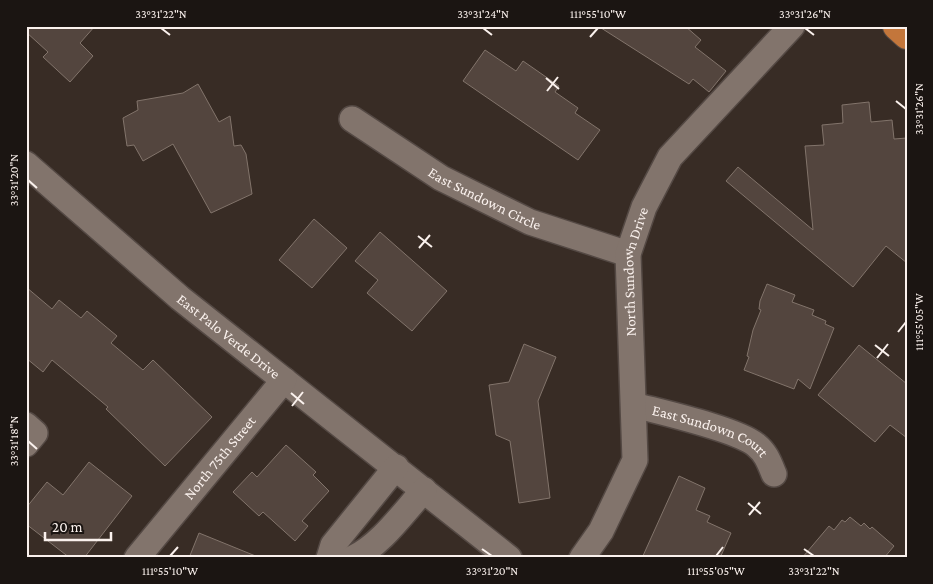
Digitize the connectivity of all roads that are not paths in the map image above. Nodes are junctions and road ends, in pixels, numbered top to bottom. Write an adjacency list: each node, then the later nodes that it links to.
1 (792, 26): 6 (street, North Sundown Drive)
2 (897, 26): 3 (main road)
3 (907, 34)
4 (352, 119): 6 (street, East Sundown Circle)
5 (26, 164): 7 (street, East Palo Verde Drive)
6 (628, 254): 8 (street, North Sundown Drive)
7 (284, 380): 9 (street, East Palo Verde Drive); 12 (street, North 75th Street)
8 (634, 405): 10 (street, East Sundown Court); 16 (street, North Sundown Drive)
9 (396, 467): 11 (street, East Palo Verde Drive); 13 (street)
10 (774, 474)
11 (424, 490): 14 (street); 15 (street, East Palo Verde Drive)
12 (137, 558)
13 (329, 558)
14 (353, 558)
15 (509, 558)
16 (582, 558)

